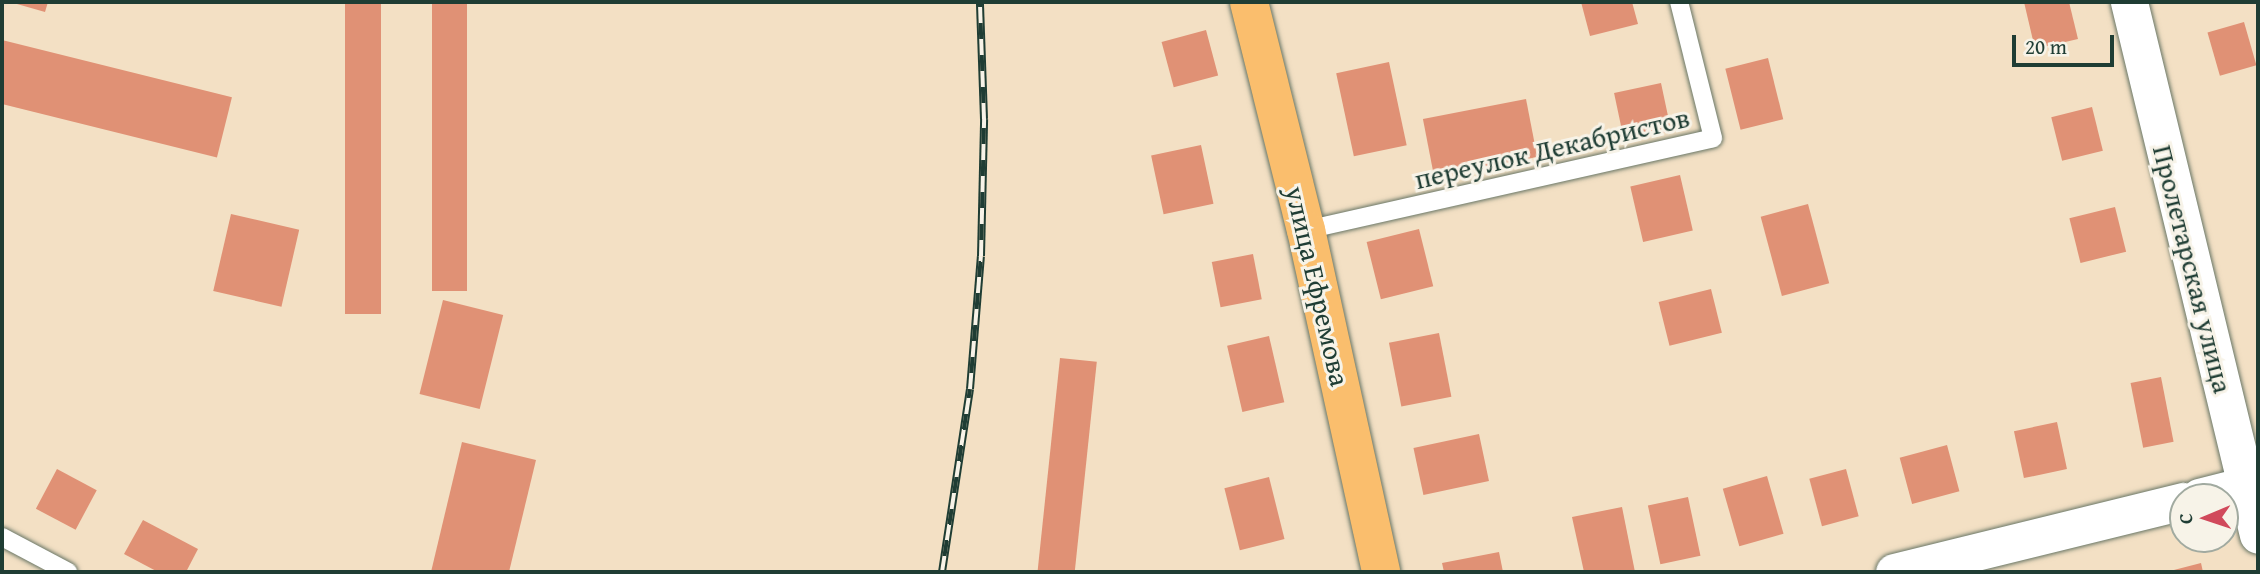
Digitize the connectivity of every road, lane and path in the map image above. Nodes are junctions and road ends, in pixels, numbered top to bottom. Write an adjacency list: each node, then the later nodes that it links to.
1 (1249, 2): 4 (main road, улица Ефремова)
2 (1679, 2): 4 (lane, переулок Декабристов)
3 (2129, 2): 5 (street, Пролетарская улица)
4 (1306, 230): 10 (main road, улица Ефремова)
5 (2252, 484): 7 (street, Пролетарская улица)
6 (2169, 504): 11 (street)
7 (2258, 535)
8 (2, 537): 9 (lane)
9 (68, 572)
10 (1381, 572)
11 (1894, 572)

